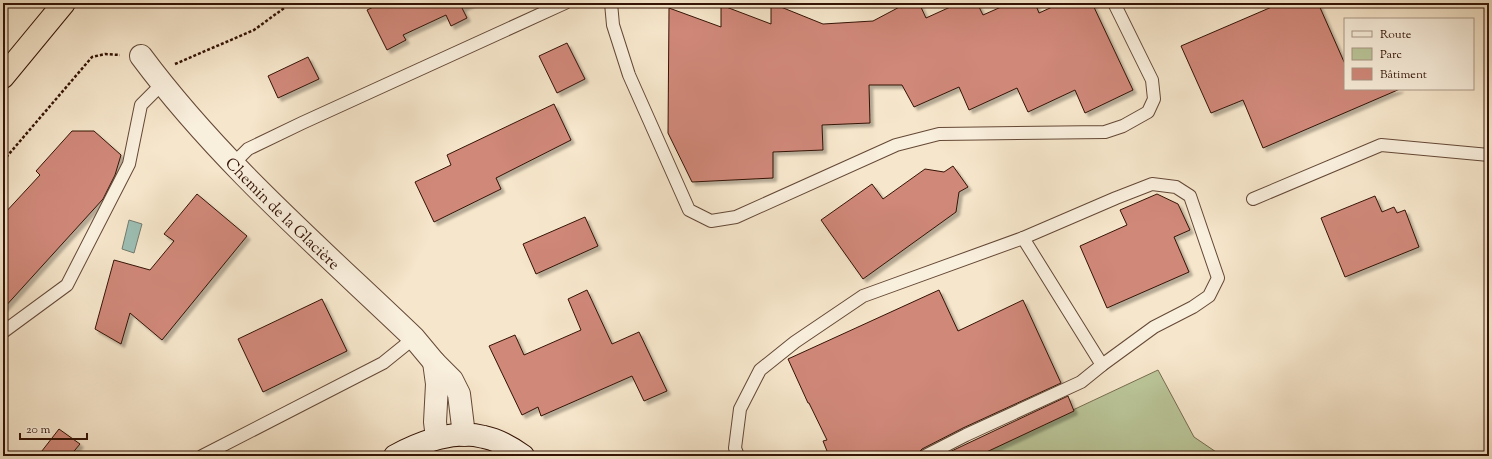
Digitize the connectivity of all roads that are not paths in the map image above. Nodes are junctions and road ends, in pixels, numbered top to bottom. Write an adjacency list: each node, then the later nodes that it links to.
1 (64, 3): 6 (highway)
2 (565, 3): 9 (lane)
3 (612, 3): 4 (lane)
4 (1114, 3)
5 (141, 56): 7 (street, Chemin de la Glacière)
6 (3, 77)
7 (162, 84): 9 (street, Chemin de la Glacière); 12 (lane)
8 (1489, 155): 10 (lane)
9 (233, 164): 13 (street, Chemin de la Glacière)
10 (1253, 199)
11 (1022, 238): 15 (lane); 15 (lane); 21 (lane)
12 (3, 332)
13 (414, 338): 14 (street, Chemin de la Glacière); 18 (lane)
14 (434, 362): 16 (street, Chemin de la Glacière); 17 (street)
15 (1102, 365): 22 (lane)
16 (464, 435): 17 (street); 20 (street)
17 (437, 438): 19 (street)
18 (202, 456)
19 (395, 456)
20 (523, 456)
21 (738, 456)
22 (925, 456)

